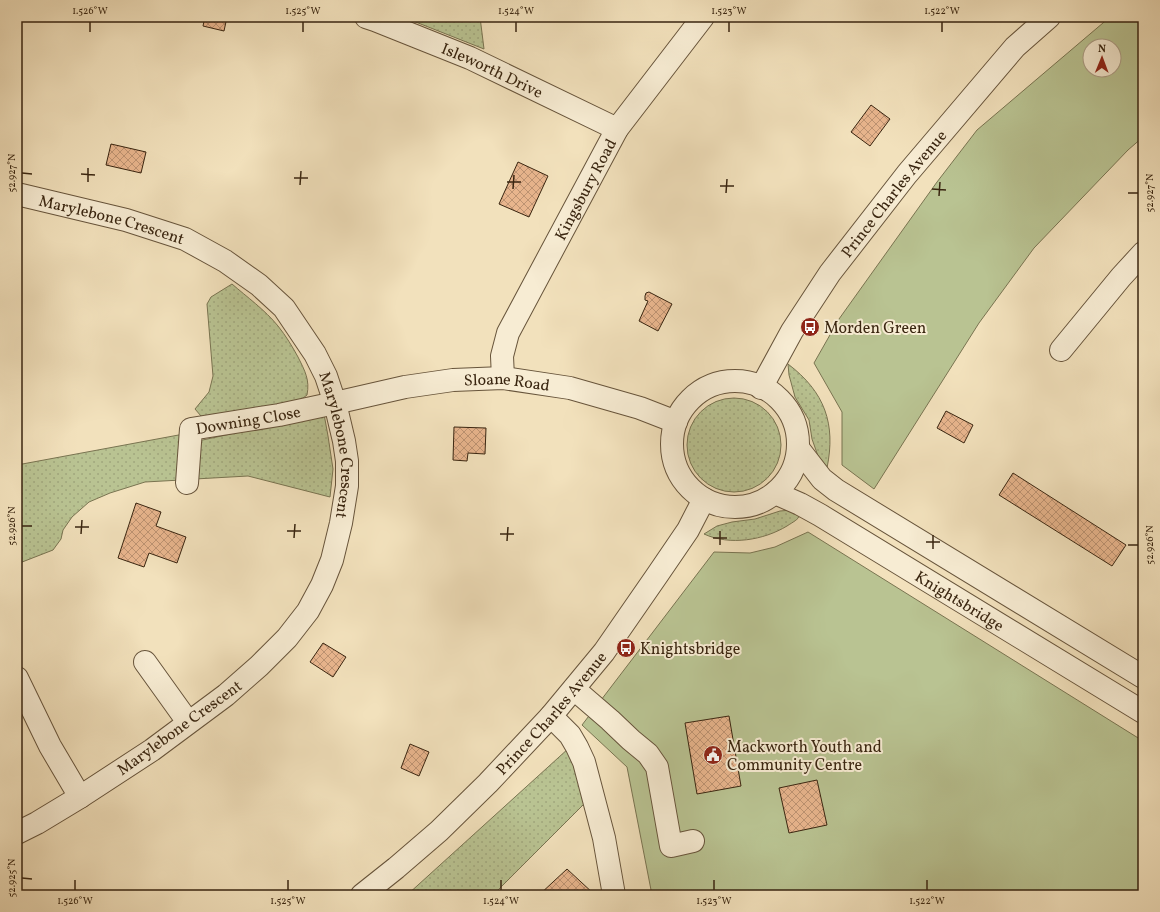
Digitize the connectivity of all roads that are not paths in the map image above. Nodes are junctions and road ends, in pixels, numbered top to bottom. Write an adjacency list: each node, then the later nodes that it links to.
1 (366, 17): 4 (street, Isleworth Drive)
2 (704, 17): 4 (street, Kingsbury Road)
3 (1049, 17): 9 (street, Prince Charles Avenue)
4 (617, 129): 8 (street, Kingsbury Road)
5 (17, 194): 10 (street, Marylebone Crescent)
6 (1143, 253): 7 (street)
7 (1061, 350)
8 (503, 378): 10 (street, Sloane Road); 11 (street, Sloane Road)
9 (761, 388): 11 (street); 12 (street)
10 (335, 403): 13 (street, Downing Close); 23 (street, Marylebone Crescent)
11 (676, 422): 15 (street)
12 (798, 448): 14 (street); 17 (street, Knightsbridge)
13 (187, 483)
14 (775, 493): 15 (street); 20 (street, Knightsbridge)
15 (704, 499): 19 (street, Prince Charles Avenue)
16 (145, 662): 23 (street)
17 (1140, 669): 20 (street)
18 (17, 678): 24 (street)
19 (574, 689): 22 (street, Prince Charles Avenue); 26 (street)
20 (1117, 697): 21 (street, Knightsbridge)
21 (1143, 712)
22 (551, 716): 27 (street, Prince Charles Avenue); 28 (street)
23 (188, 722): 24 (street, Marylebone Crescent)
24 (80, 797): 25 (street, Marylebone Crescent)
25 (17, 833)
26 (693, 841)
27 (362, 895)
28 (614, 895)

